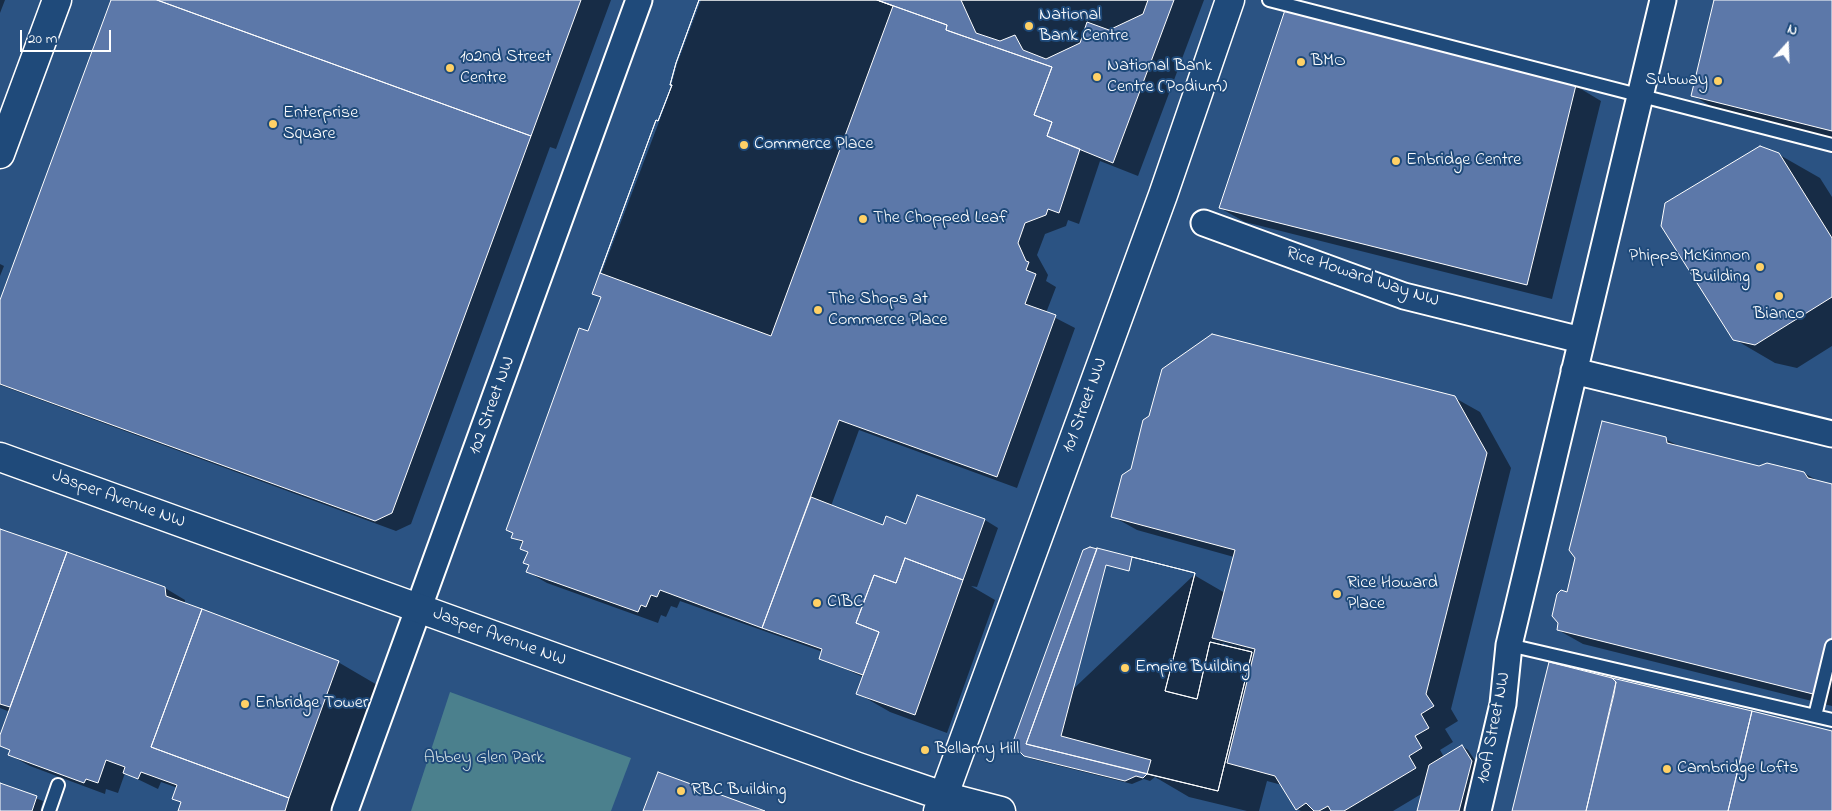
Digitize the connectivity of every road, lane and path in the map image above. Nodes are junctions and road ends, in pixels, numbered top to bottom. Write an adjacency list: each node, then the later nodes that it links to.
1 (58, 0): 8 (main road)
2 (639, 0): 14 (street, 102 Street NW)
3 (1230, 0): 20 (main road, 101 Street NW)
4 (1270, 0): 6 (lane)
5 (1663, 0): 6 (street)
6 (1640, 96): 7 (lane); 10 (street)
7 (1832, 145)
8 (1, 149)
9 (1204, 223): 10 (street, Rice Howard Way NW)
10 (1581, 340): 11 (street)
11 (1574, 371): 12 (street); 15 (street)
12 (1832, 434)
13 (0, 457): 14 (main road, Jasper Avenue NW)
14 (419, 609): 20 (main road, Jasper Avenue NW); 22 (street, 102 Street NW)
15 (1509, 645): 17 (lane); 24 (street, 100A Street NW)
16 (1832, 646): 17 (lane)
17 (1815, 716): 18 (lane)
18 (1832, 720)
19 (58, 785): 21 (lane)
20 (941, 803): 23 (main road, Jasper Avenue NW)
21 (49, 811)
22 (345, 811)
23 (1001, 811)
24 (1478, 811)

